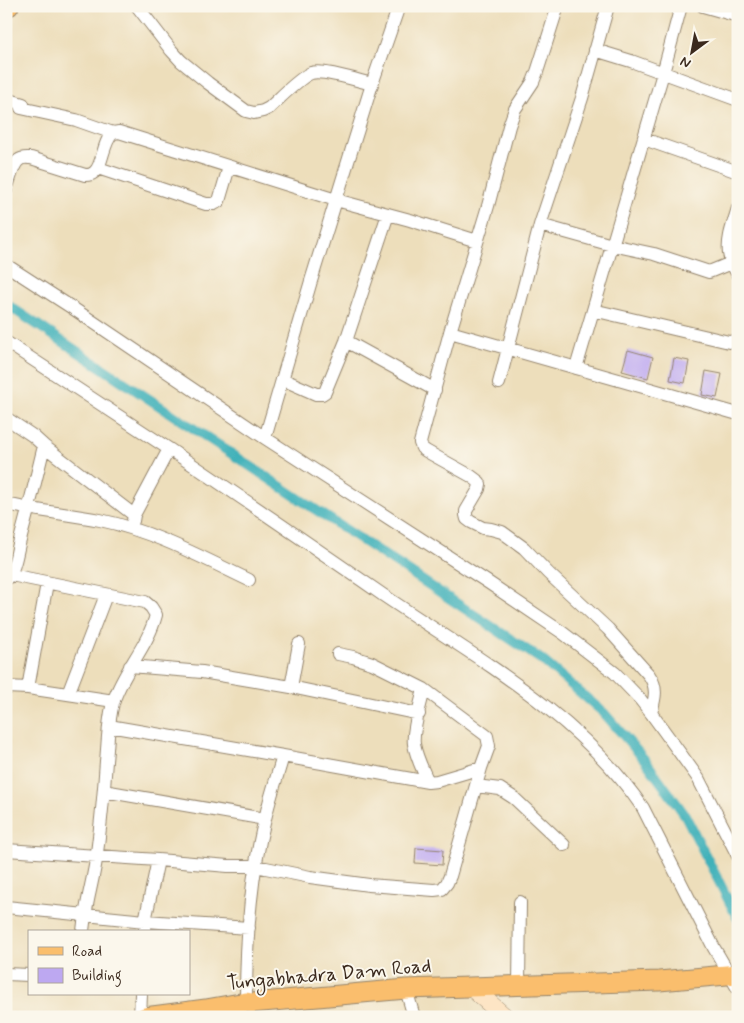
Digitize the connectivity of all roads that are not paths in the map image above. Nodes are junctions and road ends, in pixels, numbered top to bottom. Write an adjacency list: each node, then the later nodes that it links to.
1 (137, 6): 10 (street)
2 (399, 6): 10 (street)
3 (558, 6): 23 (street)
4 (608, 6): 8 (street)
5 (680, 6): 9 (street)
6 (703, 6): 7 (street)
7 (738, 16)
8 (595, 50): 9 (street); 22 (street)
9 (663, 73): 12 (street); 14 (street)
10 (372, 84): 19 (street)
11 (6, 99): 13 (street)
12 (738, 100)
13 (113, 133): 15 (street); 16 (street)
14 (644, 139): 17 (street); 24 (street)
15 (229, 167): 16 (street); 19 (street)
16 (98, 168): 18 (street)
17 (738, 172)
18 (6, 190)
19 (336, 200): 21 (street); 35 (street)
20 (738, 208): 25 (street)
21 (388, 214): 23 (street); 31 (street)
22 (540, 225): 24 (street); 33 (street)
23 (477, 241): 29 (street)
24 (612, 245): 25 (street); 28 (street)
25 (731, 263): 27 (street)
26 (6, 266): 40 (street)
27 (738, 276)
28 (593, 310): 30 (street); 34 (street)
29 (450, 332): 33 (street); 37 (street)
30 (738, 340)
31 (346, 341): 35 (street); 37 (street)
32 (6, 342): 42 (street)
33 (509, 348): 34 (street); 36 (street)
34 (576, 368): 38 (street)
35 (282, 379): 40 (street)
36 (500, 383)
37 (435, 390): 61 (street)
38 (738, 414)
39 (6, 418): 41 (street)
40 (265, 438): 61 (street)
41 (44, 446): 44 (street); 45 (street)
42 (169, 449): 45 (street); 84 (street)
43 (6, 504): 44 (street)
44 (29, 510): 46 (street); 47 (street)
45 (134, 515): 46 (street)
46 (130, 528): 48 (street)
47 (7, 576): 49 (street)
48 (249, 580)
49 (47, 584): 50 (street); 56 (street)
50 (106, 595): 53 (street); 59 (street)
51 (299, 644): 55 (street)
52 (338, 654): 57 (street)
53 (130, 666): 55 (street); 60 (street)
54 (6, 687): 56 (street); 58 (street)
55 (291, 687): 62 (street)
56 (28, 688): 59 (street)
57 (424, 689): 62 (street); 65 (street)
58 (6, 692)
59 (68, 694): 60 (street)
60 (114, 701): 63 (street)
61 (651, 713): 73 (street)
62 (419, 714): 66 (street)
63 (109, 726): 64 (street); 68 (street)
64 (283, 756): 66 (street); 69 (street)
65 (481, 768): 66 (street); 67 (street)
66 (428, 782)
67 (476, 786): 70 (street); 75 (street)
68 (104, 791): 69 (street); 72 (street)
69 (265, 819): 75 (street)
70 (564, 846)
71 (6, 850): 72 (street)
72 (97, 856): 74 (street); 78 (street)
73 (738, 856)
74 (158, 860): 75 (street); 79 (street)
75 (256, 866): 80 (street)
76 (520, 902): 85 (street)
77 (6, 907): 78 (street)
78 (84, 914): 79 (street); 81 (street)
79 (145, 927): 80 (street)
80 (249, 928): 89 (street)
81 (83, 930)
82 (6, 974): 83 (street)
83 (28, 975)
84 (735, 979): 85 (main road, Tungabhadra Dam Road)
85 (519, 985): 86 (main road, Tungabhadra Dam Road)
86 (471, 987): 87 (main road, Tungabhadra Dam Road); 93 (street)
87 (406, 989): 89 (main road, Tungabhadra Dam Road); 92 (street)
88 (141, 996): 90 (street)
89 (246, 1002): 91 (main road, Tungabhadra Dam Road)
90 (140, 1017)
91 (145, 1017)
92 (414, 1017)
93 (505, 1017)

